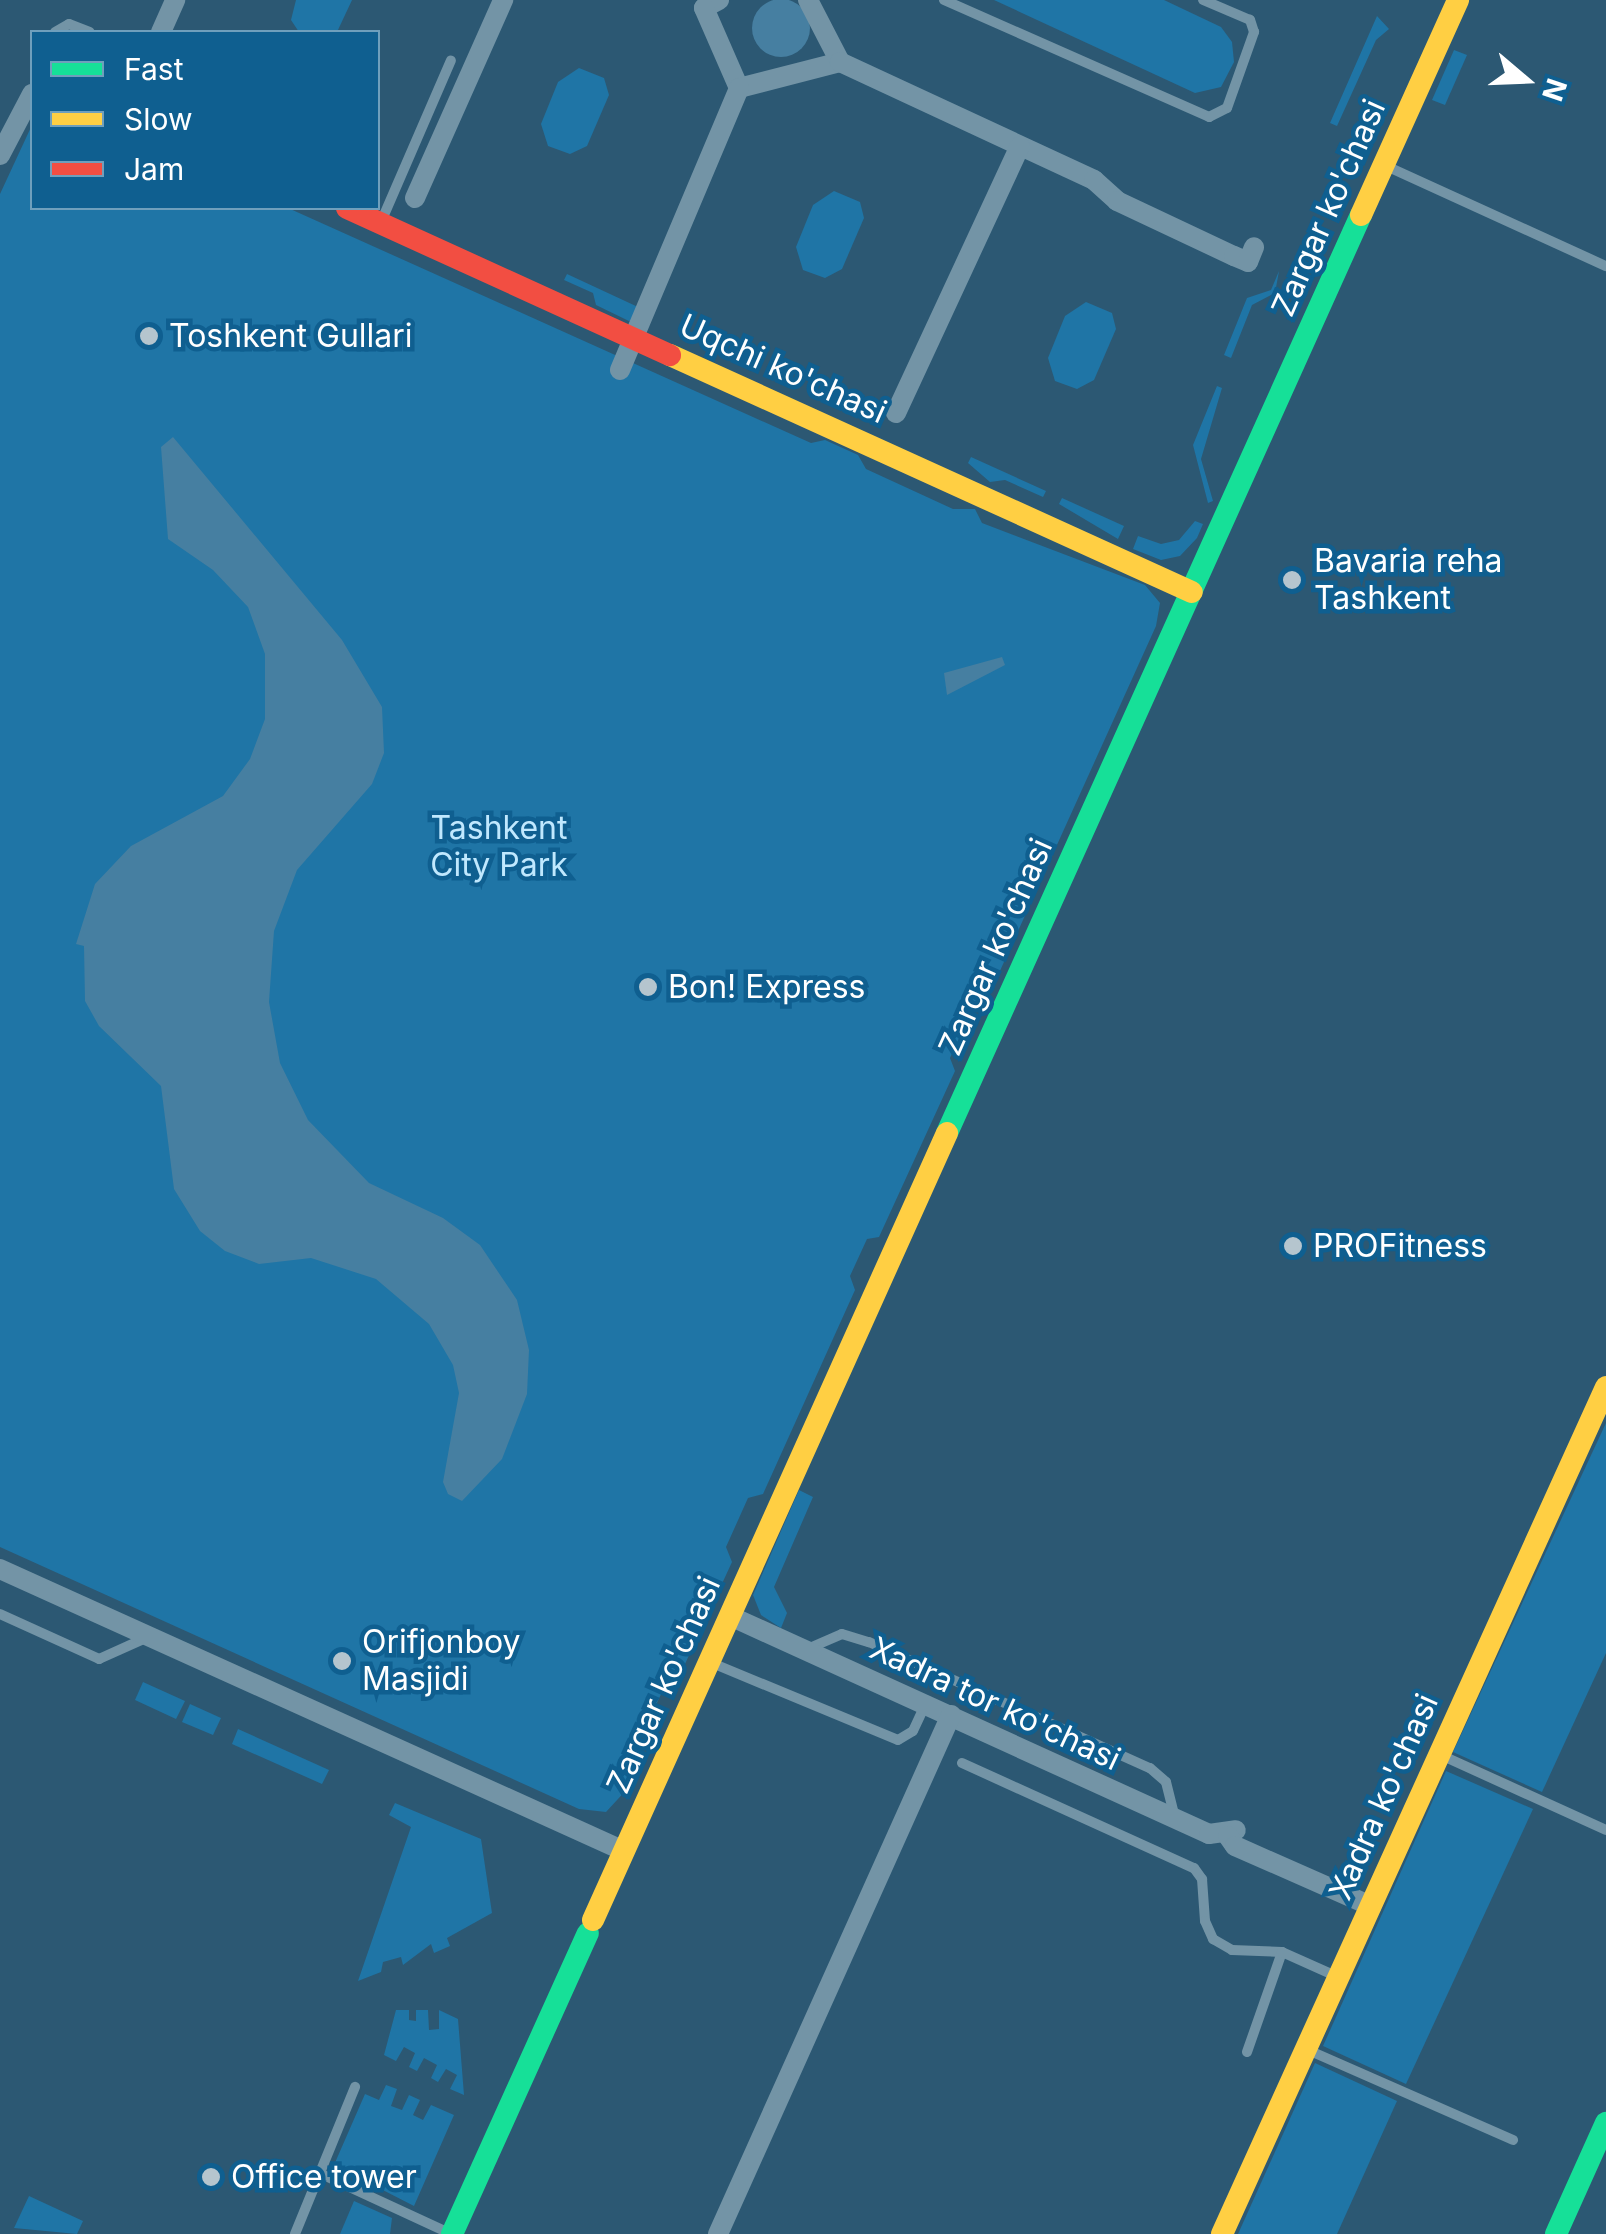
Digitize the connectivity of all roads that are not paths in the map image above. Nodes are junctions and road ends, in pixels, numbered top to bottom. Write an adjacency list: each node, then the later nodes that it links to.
1 (175, 0): 10 (street)
2 (503, 0): 18 (street)
3 (808, 0): 12 (street)
4 (944, 0): 5 (lane)
5 (1203, 0)
6 (1458, 0): 17 (street, Zargar ko'chasi)
7 (703, 3): 13 (street)
8 (58, 30): 9 (lane)
9 (84, 30)
10 (162, 30)
11 (451, 60): 20 (lane)
12 (840, 62): 13 (street); 15 (street)
13 (739, 88): 23 (street)
14 (30, 98): 16 (street)
15 (1020, 146): 21 (street); 25 (street)
16 (0, 155)
17 (1384, 165): 22 (lane); 26 (street, Zargar ko'chasi)
18 (415, 198)
19 (352, 210): 20 (street, Uqchi ko'chasi)
20 (380, 222): 23 (street, Uqchi ko'chasi)
21 (1254, 247)
22 (1606, 266)
23 (634, 337): 24 (street); 26 (street, Uqchi ko'chasi)
24 (620, 370)
25 (896, 413)
26 (1192, 592): 30 (street, Zargar ko'chasi)
27 (1606, 1387): 36 (street, Xadra ko'chasi)
28 (0, 1569): 31 (street)
29 (0, 1614): 31 (lane)
30 (730, 1616): 32 (street, Xadra tor ko'chasi); 33 (street, Zargar ko'chasi)
31 (149, 1636): 40 (street)
32 (805, 1650): 34 (street, Xadra tor ko'chasi); 38 (lane)
33 (709, 1662): 34 (lane); 40 (street, Zargar ko'chasi)
34 (926, 1704): 35 (street, Xadra tor ko'chasi)
35 (951, 1716): 38 (street, Xadra tor ko'chasi); 52 (street)
36 (1439, 1754): 39 (lane); 41 (street, Xadra ko'chasi)
37 (962, 1762): 42 (lane)
38 (1176, 1820): 41 (street, Xadra tor ko'chasi)
39 (1606, 1830)
40 (624, 1852): 51 (street, Zargar ko'chasi)
41 (1371, 1906): 43 (street, Xadra ko'chasi)
42 (1282, 1952): 43 (lane); 45 (lane)
43 (1339, 1977): 44 (street, Xadra ko'chasi)
44 (1306, 2050): 48 (lane); 53 (street, Xadra ko'chasi)
45 (1247, 2052)
46 (356, 2087): 49 (lane)
47 (1606, 2123): 54 (street)
48 (1513, 2140)
49 (317, 2172): 50 (lane); 51 (lane)
50 (295, 2234)
51 (452, 2234)
52 (718, 2234)
53 (1222, 2234)
54 (1556, 2234)

